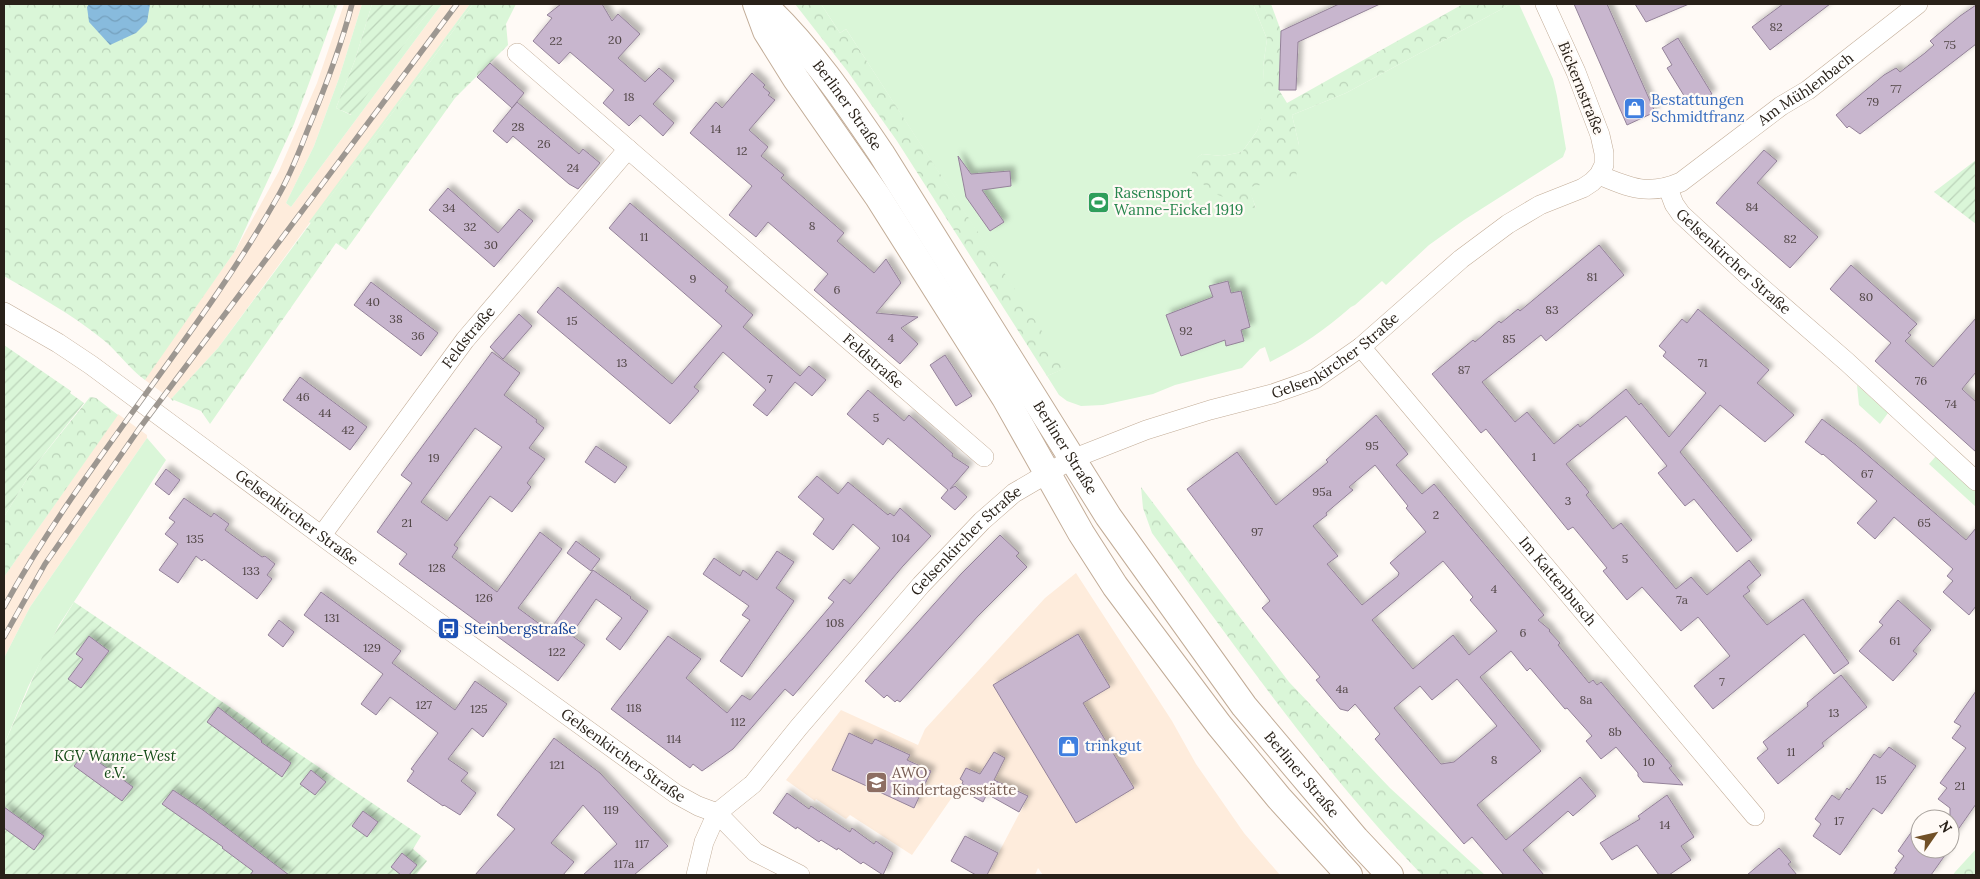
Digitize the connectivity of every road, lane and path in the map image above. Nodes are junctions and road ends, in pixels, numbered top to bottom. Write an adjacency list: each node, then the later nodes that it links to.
1 (756, 4): 13 (main road, Berliner Straße)
2 (763, 4): 12 (main road, Berliner Straße)
3 (1545, 4): 7 (street, Bickernstraße)
4 (1918, 4): 8 (street, Am Mühlenbach)
5 (517, 53): 6 (street, Feldstraße)
6 (628, 149): 11 (street, Feldstraße); 15 (street, Feldstraße)
7 (1599, 175): 8 (street); 10 (street, Gelsenkircher Straße)
8 (1668, 188): 14 (street, Gelsenkircher Straße)
9 (4, 312): 15 (street, Gelsenkircher Straße)
10 (1361, 347): 12 (street, Gelsenkircher Straße); 17 (street, Im Kattenbusch)
11 (984, 457)
12 (1072, 460): 13 (street, Gelsenkircher Straße); 21 (main road, Berliner Straße)
13 (1048, 473): 16 (street, Gelsenkircher Straße); 20 (main road, Berliner Straße)
14 (1976, 481)
15 (322, 535): 16 (street, Gelsenkircher Straße)
16 (717, 813): 18 (street); 19 (street)
17 (1755, 816)
18 (696, 875)
19 (800, 875)
20 (1349, 875)
21 (1390, 875)

